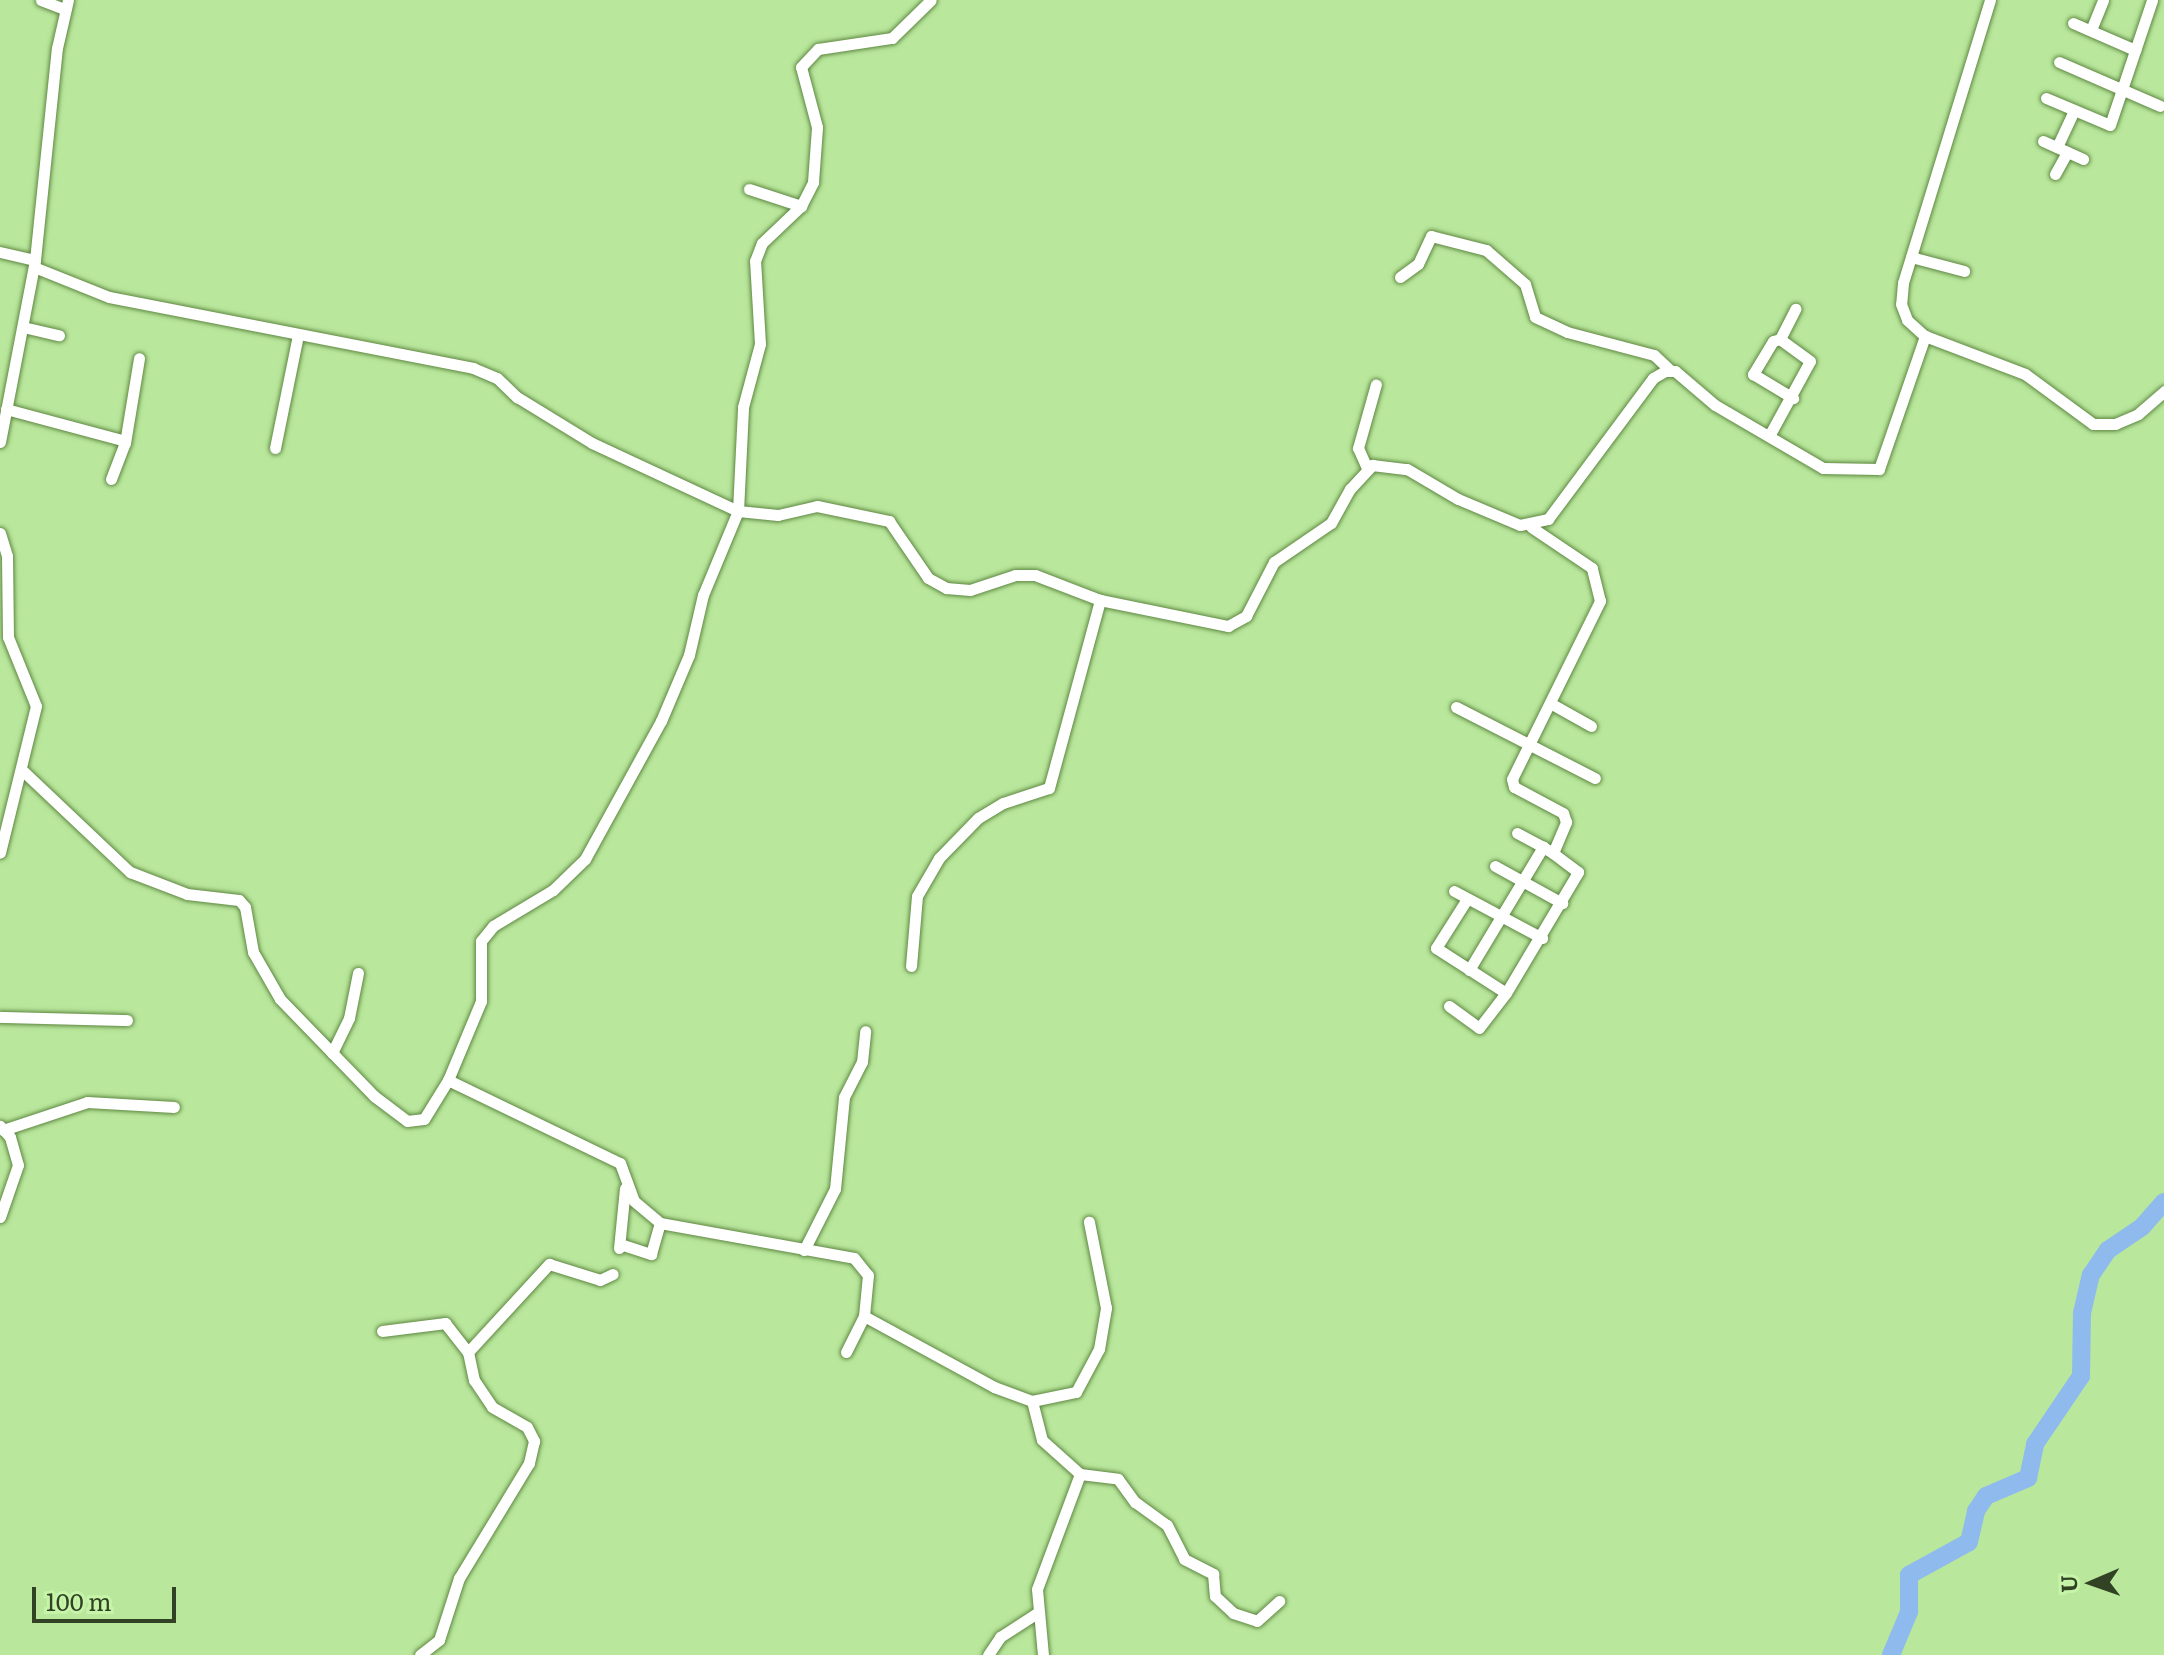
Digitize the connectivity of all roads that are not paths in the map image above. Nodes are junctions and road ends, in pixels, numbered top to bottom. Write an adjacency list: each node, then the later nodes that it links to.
1 (41, 0): 6 (street)
2 (931, 0): 20 (street)
3 (1990, 0): 22 (street)
4 (2103, 0): 8 (street)
5 (2152, 0): 9 (street)
6 (67, 4): 23 (street)
7 (2073, 23): 8 (street)
8 (2091, 30): 9 (street)
9 (2135, 50): 11 (street)
10 (2059, 62): 11 (street)
11 (2124, 88): 13 (street); 14 (street)
12 (2046, 98): 14 (street)
13 (2160, 106)
14 (2074, 111): 16 (street)
15 (2043, 141): 16 (street)
16 (2062, 150): 17 (street); 18 (street)
17 (2083, 159)
18 (2055, 174)
19 (749, 189): 20 (street)
20 (801, 206): 44 (street)
21 (0, 252): 23 (street)
22 (1911, 257): 24 (street); 30 (street)
23 (35, 264): 27 (street); 29 (street)
24 (1964, 271)
25 (1400, 277): 33 (street)
26 (1795, 309): 31 (street)
27 (23, 327): 28 (street); 37 (street)
28 (59, 335)
29 (298, 335): 41 (street); 44 (street)
30 (1925, 336): 35 (street); 38 (street)
31 (1780, 339): 36 (street); 36 (street)
32 (139, 358): 39 (street)
33 (1671, 371): 38 (street); 45 (street)
34 (1376, 384): 42 (street)
35 (2164, 391)
36 (1793, 398): 38 (street)
37 (6, 409): 39 (street); 40 (street)
38 (1769, 436)
39 (122, 440): 43 (street)
40 (0, 442)
41 (275, 448)
42 (1367, 468): 45 (street); 47 (street)
43 (111, 479)
44 (738, 511): 47 (street); 73 (street)
45 (1531, 527): 48 (street)
46 (0, 533): 52 (street)
47 (1100, 600): 64 (street)
48 (1550, 703): 50 (street); 51 (street)
49 (1456, 707): 51 (street)
50 (1591, 726)
51 (1531, 744): 53 (street); 55 (street)
52 (22, 770): 56 (street); 72 (street)
53 (1595, 778)
54 (1517, 833): 55 (street)
55 (1548, 850): 58 (street); 61 (street)
56 (0, 853)
57 (1495, 866): 58 (street)
58 (1522, 883): 61 (street); 62 (street)
59 (1454, 891): 60 (street)
60 (1467, 899): 62 (street); 65 (street)
61 (1562, 903): 63 (street)
62 (1506, 920): 63 (street); 65 (street)
63 (1542, 938): 67 (street)
64 (911, 966)
65 (1472, 972): 67 (street)
66 (358, 973): 72 (street)
67 (1506, 993): 68 (street)
68 (1449, 1006)
69 (0, 1017): 70 (street)
70 (127, 1020)
71 (865, 1031): 80 (street)
72 (332, 1053): 73 (street)
73 (448, 1080): 76 (street)
74 (174, 1107): 75 (street)
75 (2, 1128): 77 (street)
76 (625, 1188): 79 (street); 79 (street)
77 (0, 1217)
78 (1089, 1222): 86 (street)
79 (660, 1223): 80 (street)
80 (804, 1250): 82 (street)
81 (613, 1274): 84 (street)
82 (871, 1321): 85 (street); 86 (street)
83 (382, 1331): 84 (street)
84 (468, 1352): 90 (street)
85 (846, 1352)
86 (1032, 1401): 87 (street)
87 (1080, 1474): 88 (street); 89 (street)
88 (1279, 1601)
89 (1037, 1613): 91 (street); 92 (street)
90 (420, 1655)
91 (988, 1655)
92 (1043, 1655)

